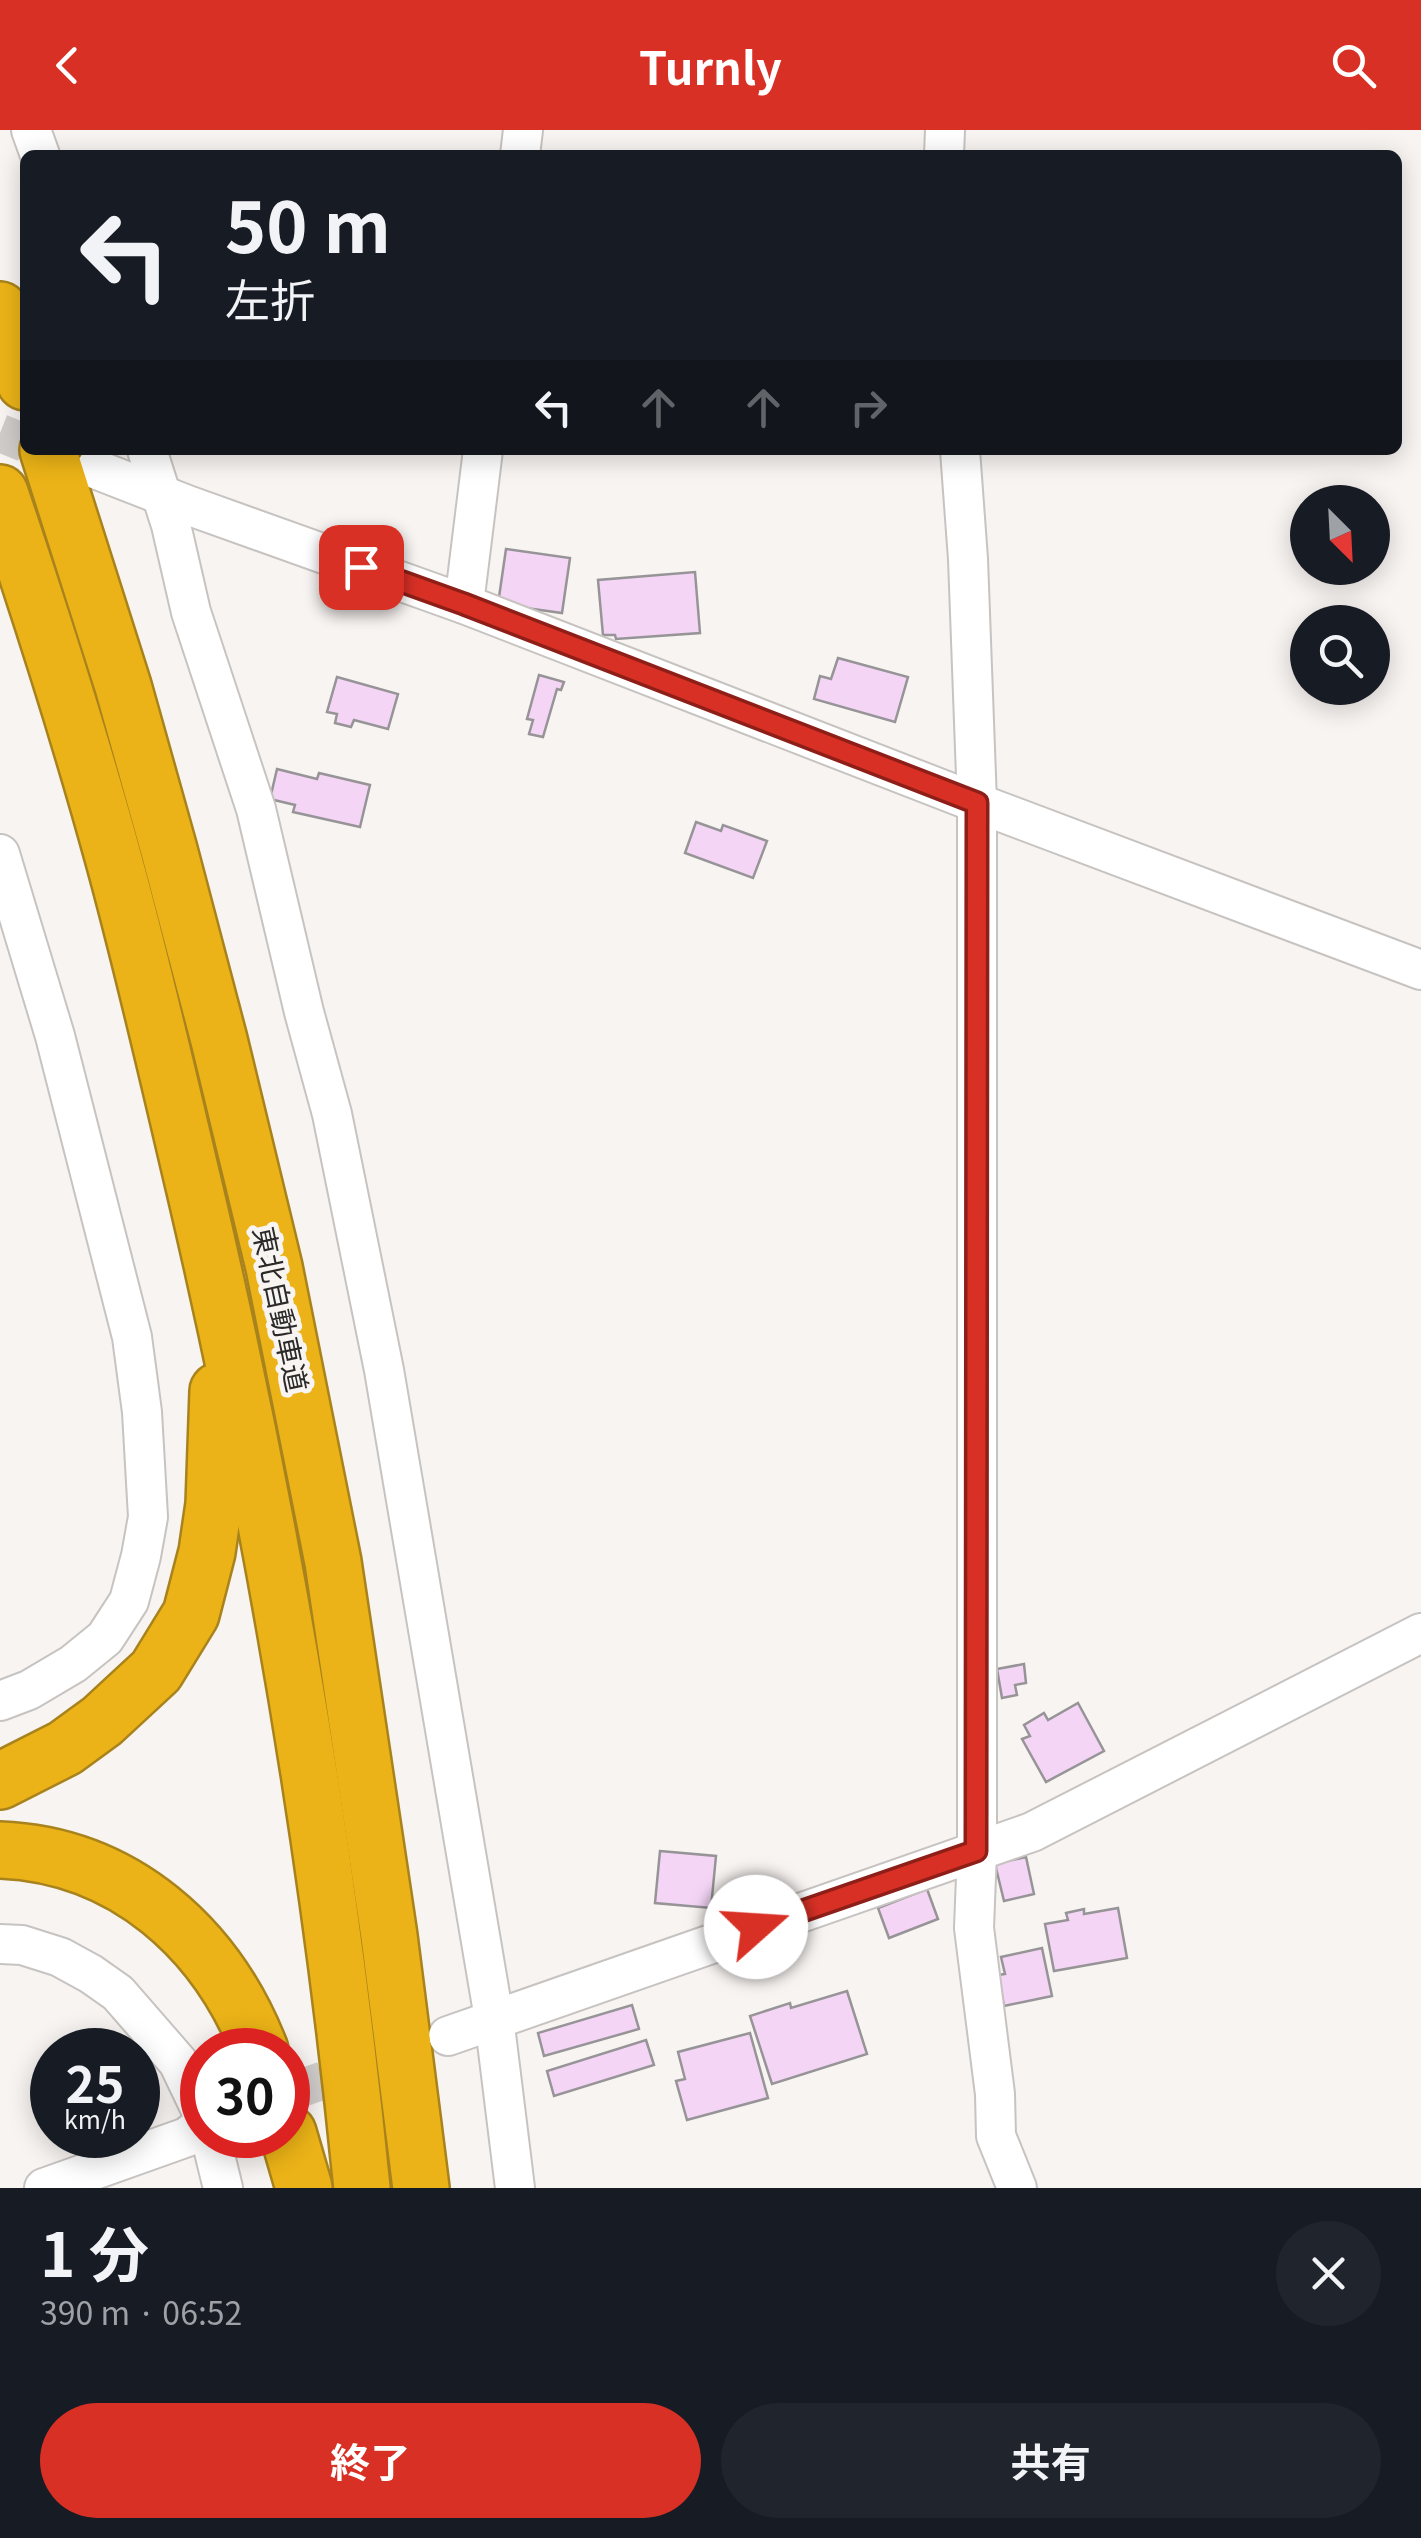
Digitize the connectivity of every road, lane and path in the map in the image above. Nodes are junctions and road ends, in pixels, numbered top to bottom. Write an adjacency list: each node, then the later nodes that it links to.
1 (0, 310): 2 (highway)
2 (20, 368)
3 (148, 455): 8 (street)
4 (482, 455): 9 (street)
5 (960, 455): 10 (street)
6 (72, 460): 8 (street); 31 (highway, 東北自動車道)
7 (0, 493): 13 (highway, 東北自動車道)
8 (160, 494): 9 (street); 20 (street)
9 (464, 604): 10 (street)
10 (977, 803): 12 (street); 18 (street)
11 (0, 854): 15 (street)
12 (1421, 970)
13 (216, 1283): 16 (highway); 30 (highway, 東北自動車道)
14 (1421, 1632): 18 (street)
15 (0, 1701)
16 (0, 1781)
17 (0, 1850): 21 (highway)
18 (976, 1851): 20 (street); 33 (street)
19 (0, 1944): 23 (street)
20 (494, 2018): 22 (street); 32 (street)
21 (251, 2028)
22 (448, 2036)
23 (180, 2066)
24 (180, 2139): 27 (street)
25 (216, 2158): 28 (street)
26 (295, 2158): 29 (highway)
27 (44, 2188)
28 (223, 2188)
29 (304, 2188)
30 (362, 2188)
31 (421, 2188)
32 (516, 2188)
33 (1018, 2188)

